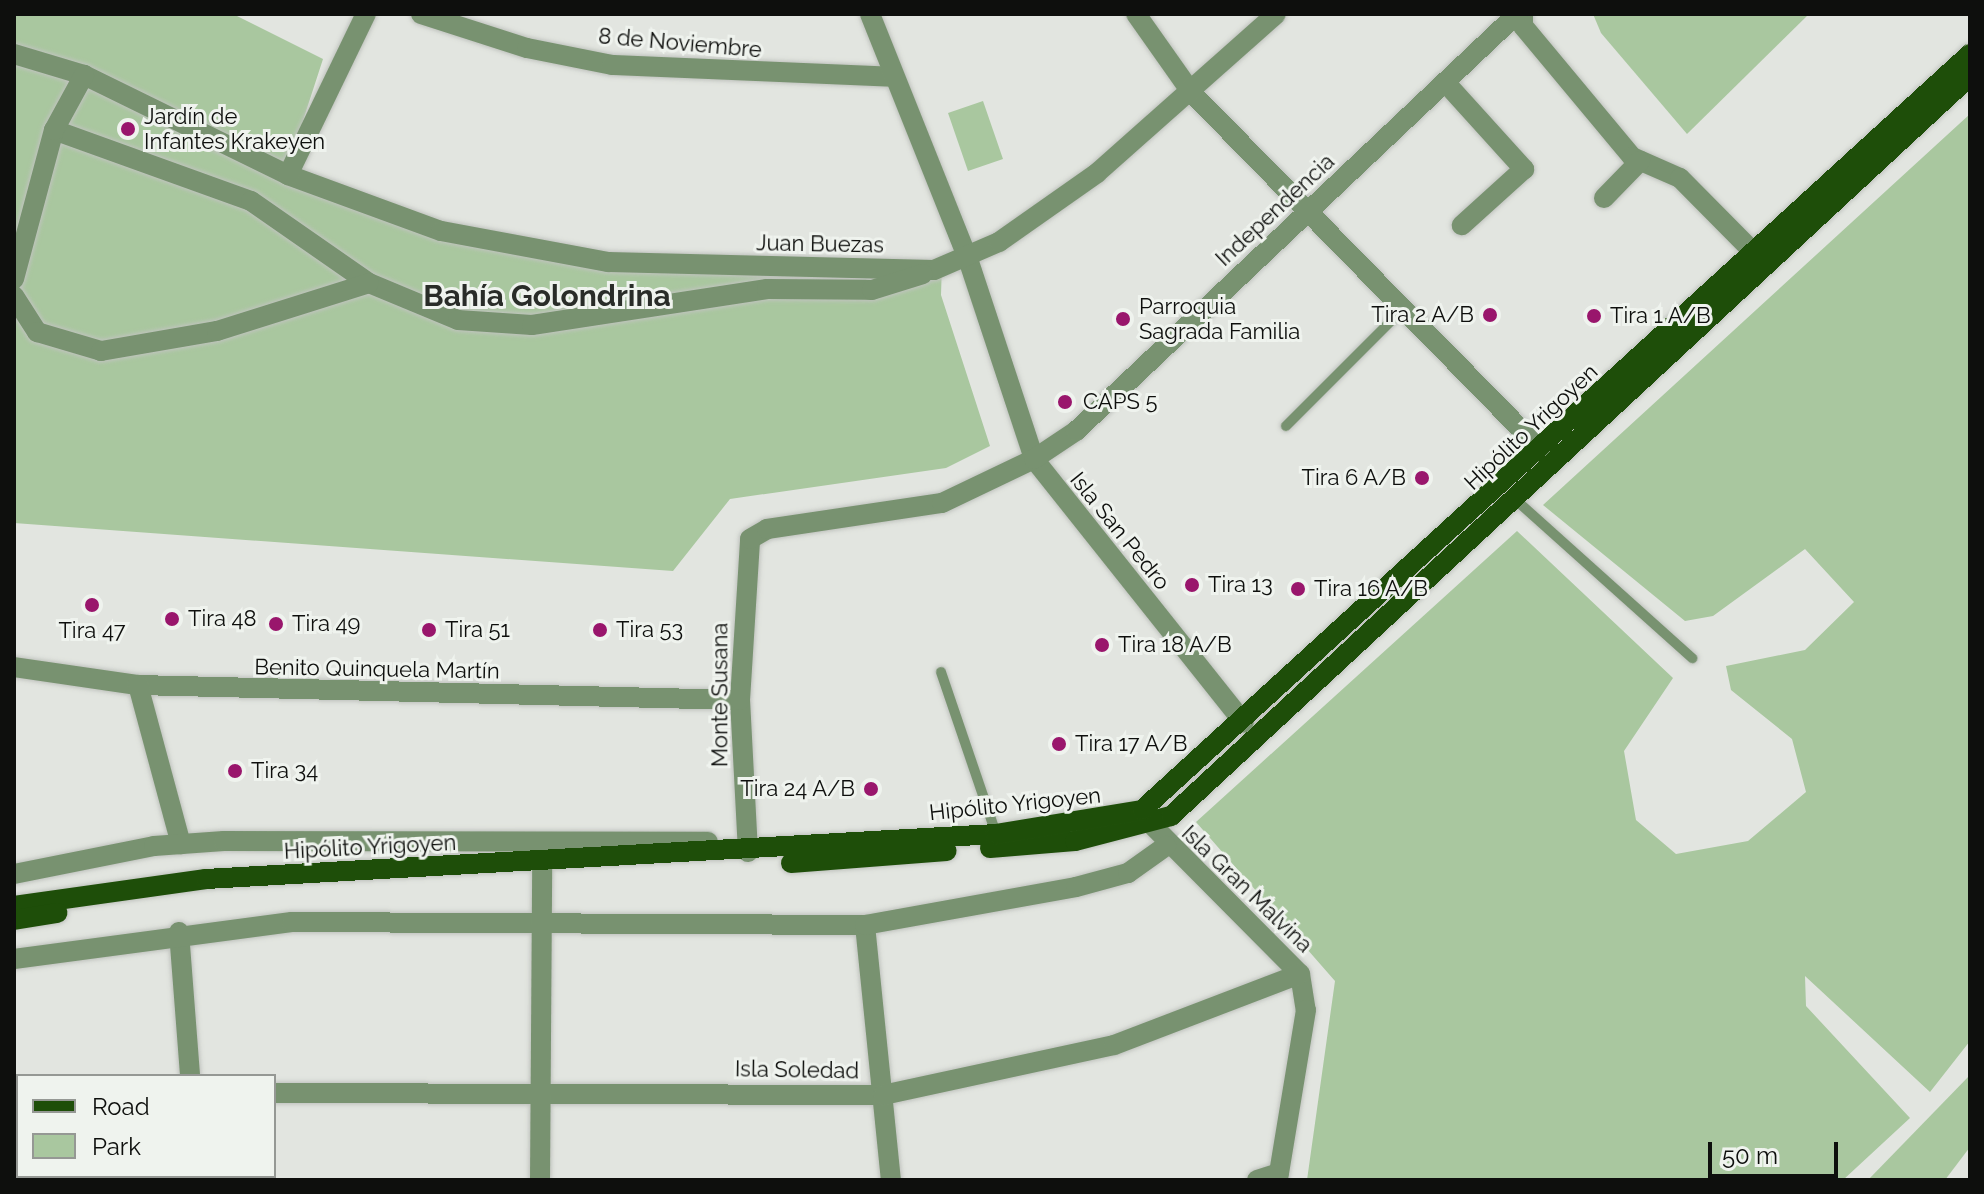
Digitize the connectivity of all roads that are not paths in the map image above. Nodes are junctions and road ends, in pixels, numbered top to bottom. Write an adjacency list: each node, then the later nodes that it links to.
1 (366, 14): 16 (street)
2 (421, 14): 11 (street, 8 de Noviembre)
3 (870, 14): 11 (street)
4 (1136, 14): 13 (street)
5 (1276, 14): 13 (street, Juan Buezas)
6 (1520, 14): 12 (street, Independencia); 15 (street)
7 (14, 54): 9 (street, Juan Buezas)
8 (1970, 54): 20 (main road, Hipólito Yrigoyen)
9 (84, 75): 14 (street); 16 (street, Juan Buezas)
10 (1970, 76): 20 (main road, Hipólito Yrigoyen)
11 (894, 77): 21 (street)
12 (1445, 82): 18 (street, Independencia); 19 (street)
13 (1191, 92): 18 (street); 21 (street, Juan Buezas)
14 (54, 130): 23 (street); 24 (street)
15 (1636, 159): 17 (street); 20 (street)
16 (288, 175): 22 (street, Juan Buezas)
17 (1604, 198)
18 (1306, 214): 26 (street); 29 (street, Independencia)
19 (1462, 225)
20 (1760, 258): 28 (main road, Hipólito Yrigoyen)
21 (968, 259): 22 (street, Juan Buezas); 29 (street, Isla San Pedro)
22 (934, 270): 24 (street)
23 (14, 279)
24 (369, 283): 25 (street)
25 (14, 296)
26 (1403, 309): 27 (lane); 28 (street)
27 (1286, 426)
28 (1548, 458): 30 (main road, Hipólito Yrigoyen); 37 (main road, Hipólito Yrigoyen)
29 (1034, 459): 31 (street, Independencia); 37 (street, Isla San Pedro)
30 (1516, 500): 32 (lane); 38 (main road, Hipólito Yrigoyen)
31 (750, 539): 36 (street, Monte Susana)
32 (1692, 658)
33 (14, 667): 35 (street, Benito Quinquela Martín)
34 (941, 672): 39 (lane)
35 (138, 685): 36 (street, Benito Quinquela Martín); 40 (street)
36 (740, 700): 42 (street, Monte Susana)
37 (1244, 723): 39 (main road, Hipólito Yrigoyen)
38 (1151, 824): 41 (street, Isla Gran Malvina); 43 (main road, Hipólito Yrigoyen)
39 (996, 834): 42 (main road, Hipólito Yrigoyen)
40 (181, 844): 42 (street); 44 (street)
41 (1166, 846): 48 (street); 51 (street, Isla Gran Malvina)
42 (748, 847): 43 (main road, Hipólito Yrigoyen)
43 (542, 870): 45 (main road, Hipólito Yrigoyen); 46 (main road, Hipólito Yrigoyen); 47 (street)
44 (14, 874)
45 (14, 906)
46 (14, 920)
47 (541, 922): 48 (street); 49 (street); 53 (street)
48 (865, 925): 55 (street)
49 (179, 932): 50 (street); 52 (street)
50 (14, 959)
51 (1300, 974): 55 (street, Isla Soledad); 56 (street, Isla Gran Malvina)
52 (190, 1074)
53 (541, 1091): 54 (street, Isla Soledad); 55 (street, Isla Soledad); 57 (street)
54 (276, 1093)
55 (883, 1095): 58 (street)
56 (1278, 1177): 59 (street)
57 (540, 1180)
58 (891, 1180)
59 (1257, 1180)

